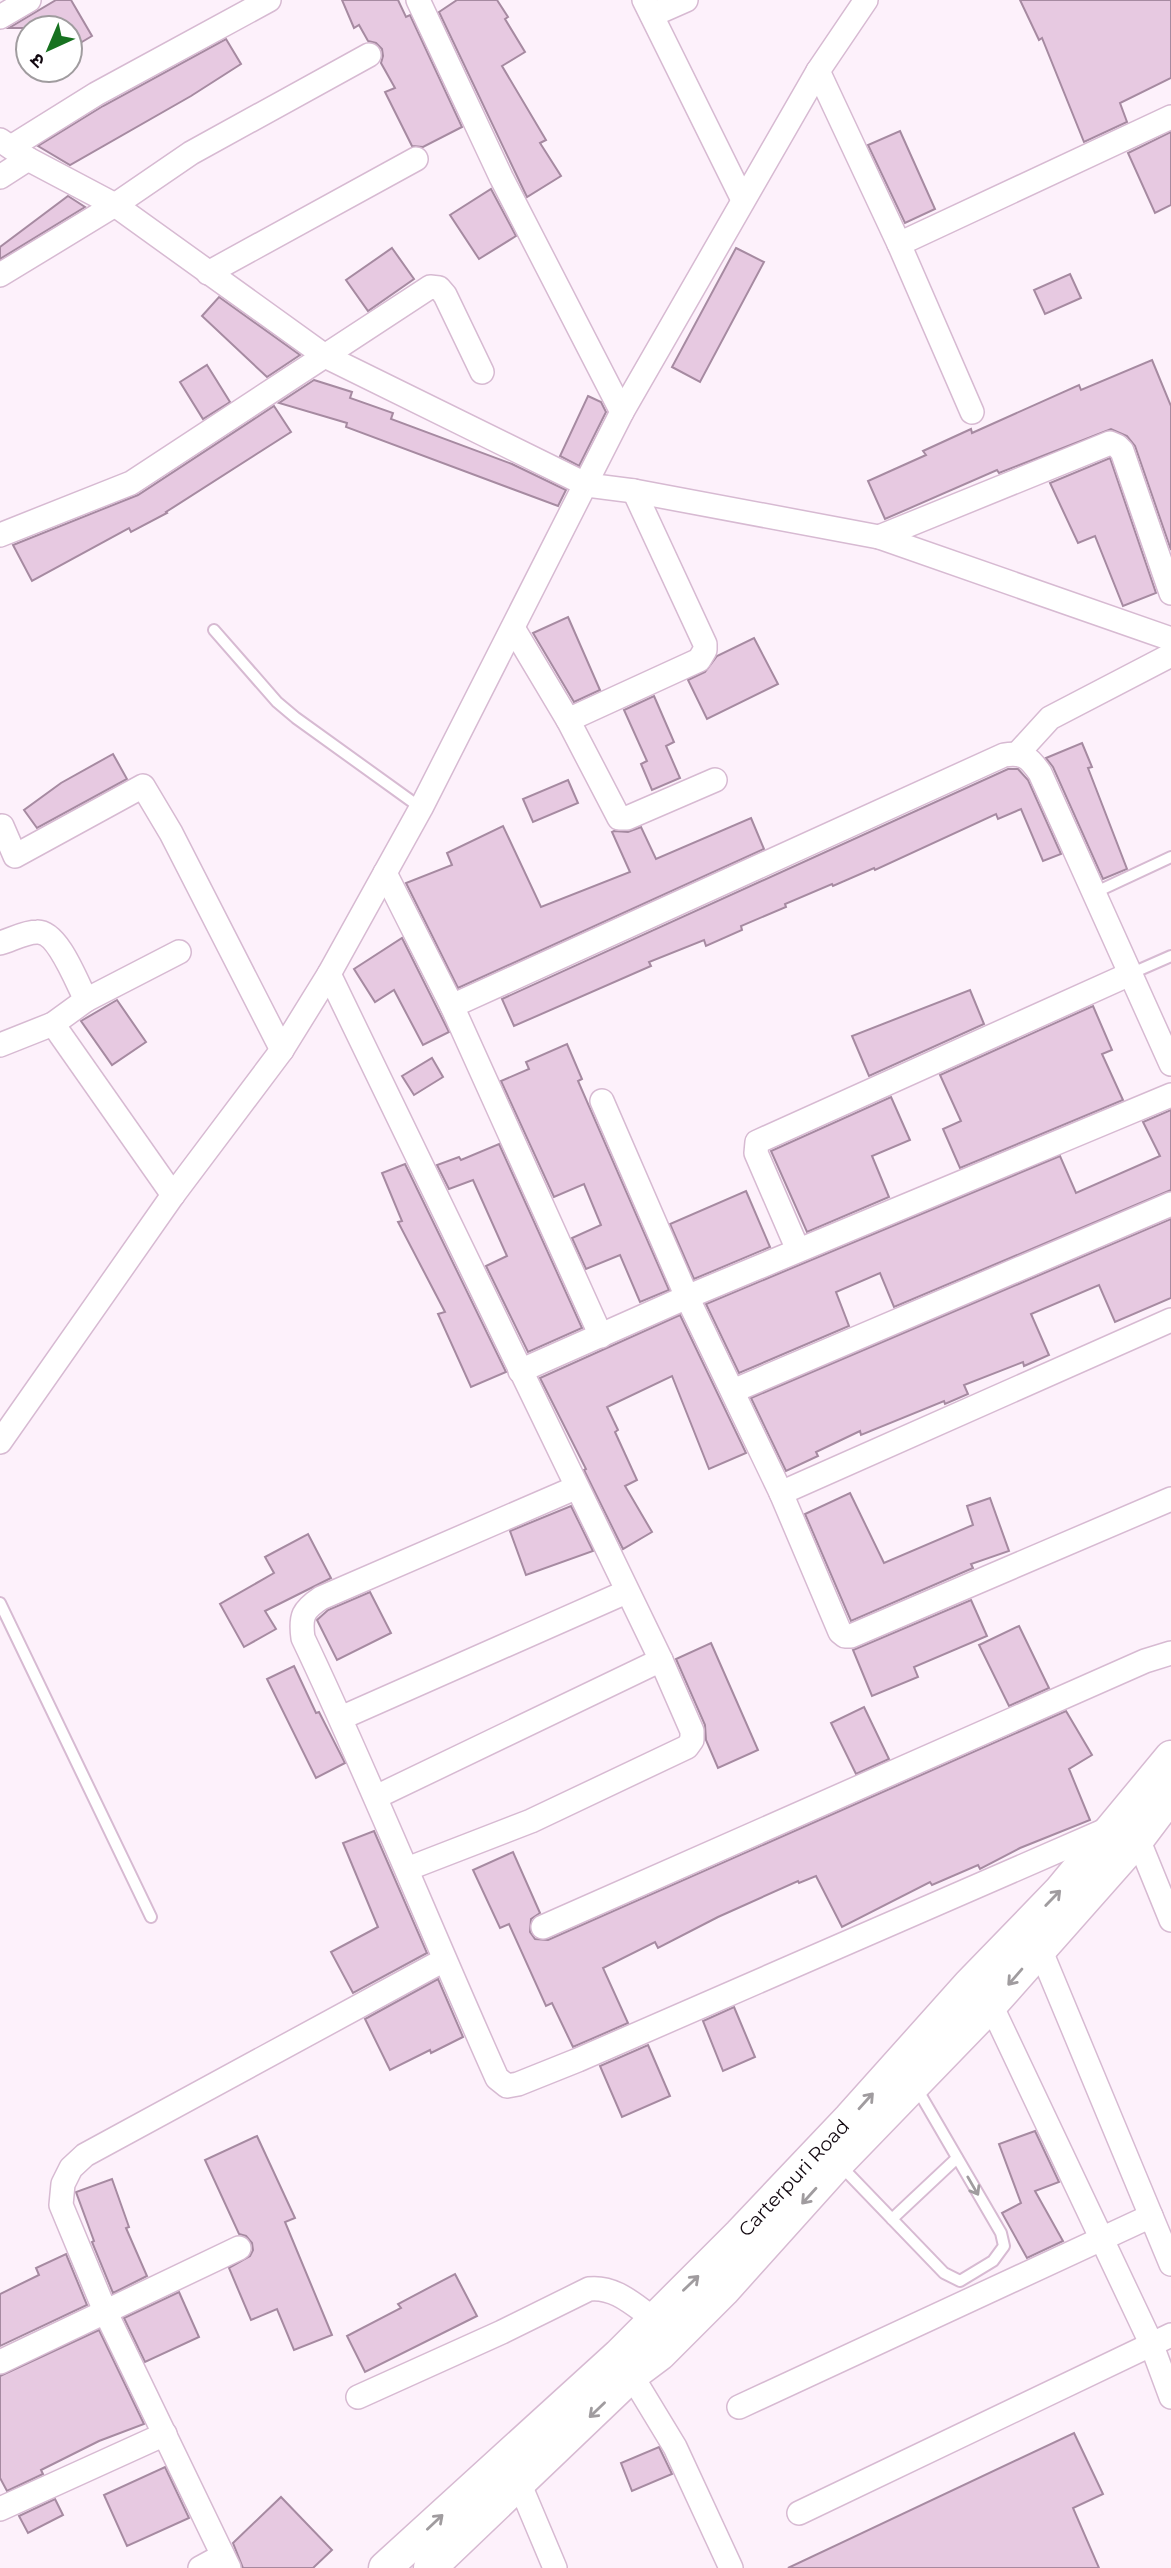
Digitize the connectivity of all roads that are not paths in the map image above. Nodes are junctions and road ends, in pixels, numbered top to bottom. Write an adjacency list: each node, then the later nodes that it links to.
1 (29, 0): 7 (street)
2 (269, 0): 11 (street)
3 (418, 0): 21 (street)
4 (686, 0): 6 (street)
5 (866, 0): 9 (street)
6 (648, 7): 14 (street)
7 (0, 17)
8 (369, 55): 15 (street)
9 (818, 71): 14 (street); 16 (street)
10 (1171, 117): 16 (street)
11 (13, 149): 13 (street); 15 (street)
12 (416, 159): 17 (street)
13 (0, 177)
14 (743, 200): 21 (street)
15 (115, 205): 17 (street); 18 (street)
16 (899, 244): 22 (street)
17 (208, 273): 19 (street)
18 (0, 275)
19 (325, 356): 20 (street); 23 (street); 25 (street)
20 (482, 372)
21 (622, 412): 23 (street)
22 (972, 412)
23 (587, 485): 24 (street); 28 (street)
24 (634, 491): 26 (street); 32 (street)
25 (0, 535)
26 (878, 537): 27 (street); 30 (street)
27 (1171, 593)
28 (513, 628): 32 (street); 35 (street)
29 (214, 630): 35 (lane)
30 (1171, 639)
31 (1171, 655): 33 (street)
32 (568, 720): 34 (street)
33 (1018, 753): 39 (street); 46 (street)
34 (715, 780)
35 (421, 808): 38 (street)
36 (0, 827): 49 (street)
37 (1171, 856): 39 (lane)
38 (386, 873): 43 (street); 46 (street)
39 (1094, 893): 44 (street)
40 (0, 943): 45 (street)
41 (179, 952): 45 (street)
42 (1171, 956): 44 (lane)
43 (329, 974): 49 (street); 59 (street)
44 (1130, 974): 50 (street); 55 (street)
45 (86, 1000): 47 (street)
46 (452, 1006): 58 (street)
47 (53, 1024): 48 (street); 53 (street)
48 (0, 1045)
49 (282, 1050): 53 (street)
50 (1171, 1064)
51 (1171, 1095): 55 (street)
52 (602, 1101): 56 (street)
53 (173, 1195): 61 (street)
54 (1171, 1204): 60 (street)
55 (799, 1250): 56 (street)
56 (687, 1297): 58 (street); 60 (street)
57 (1171, 1320): 63 (street)
58 (601, 1336): 59 (street)
59 (520, 1371): 62 (street)
60 (733, 1391): 63 (street)
61 (0, 1442)
62 (575, 1488): 65 (street); 69 (street)
63 (781, 1493): 64 (street)
64 (1171, 1499)
65 (626, 1592): 68 (street); 69 (street)
66 (0, 1603): 74 (lane)
67 (1171, 1653): 76 (street)
68 (661, 1661): 71 (street); 73 (street)
69 (341, 1718): 71 (street)
70 (1171, 1757): 72 (main road, Carterpuri Road)
71 (376, 1797): 73 (street)
72 (1145, 1819): 75 (street); 77 (main road, Carterpuri Road); 78 (street)
73 (407, 1869): 78 (street)
74 (150, 1917)
75 (1171, 1920)
76 (543, 1927)
77 (1030, 1940): 79 (main road, Carterpuri Road, one-way to 79); 83 (street); 89 (main road, Carterpuri Road, one-way to 77)
78 (444, 1961): 88 (street)
79 (990, 2005): 80 (main road, Carterpuri Road); 85 (street)
80 (915, 2084): 81 (lane); 82 (main road, Carterpuri Road)
81 (957, 2158): 84 (lane); 84 (lane, one-way to 84)
82 (838, 2164): 84 (lane); 92 (main road, Carterpuri Road, one-way to 92)
83 (1151, 2216): 85 (street); 87 (street)
84 (892, 2219)
85 (1101, 2238): 90 (street); 95 (street)
86 (239, 2248): 88 (street)
87 (1171, 2264)
88 (105, 2311): 91 (street); 96 (street)
89 (654, 2319): 92 (main road, Carterpuri Road); 93 (street)
90 (1161, 2339): 94 (street); 99 (street)
91 (0, 2362)
92 (626, 2365): 97 (main road, Carterpuri Road); 105 (street)
93 (358, 2397)
94 (1171, 2397)
95 (740, 2407)
96 (165, 2434): 98 (street); 100 (street)
97 (509, 2474): 102 (main road, Carterpuri Road, one-way to 97); 103 (main road, Carterpuri Road); 104 (street)
98 (0, 2509)
99 (799, 2512)
100 (226, 2562): 101 (street)
101 (200, 2568)
102 (385, 2568)
103 (430, 2568)
104 (555, 2568)
105 (731, 2568)

